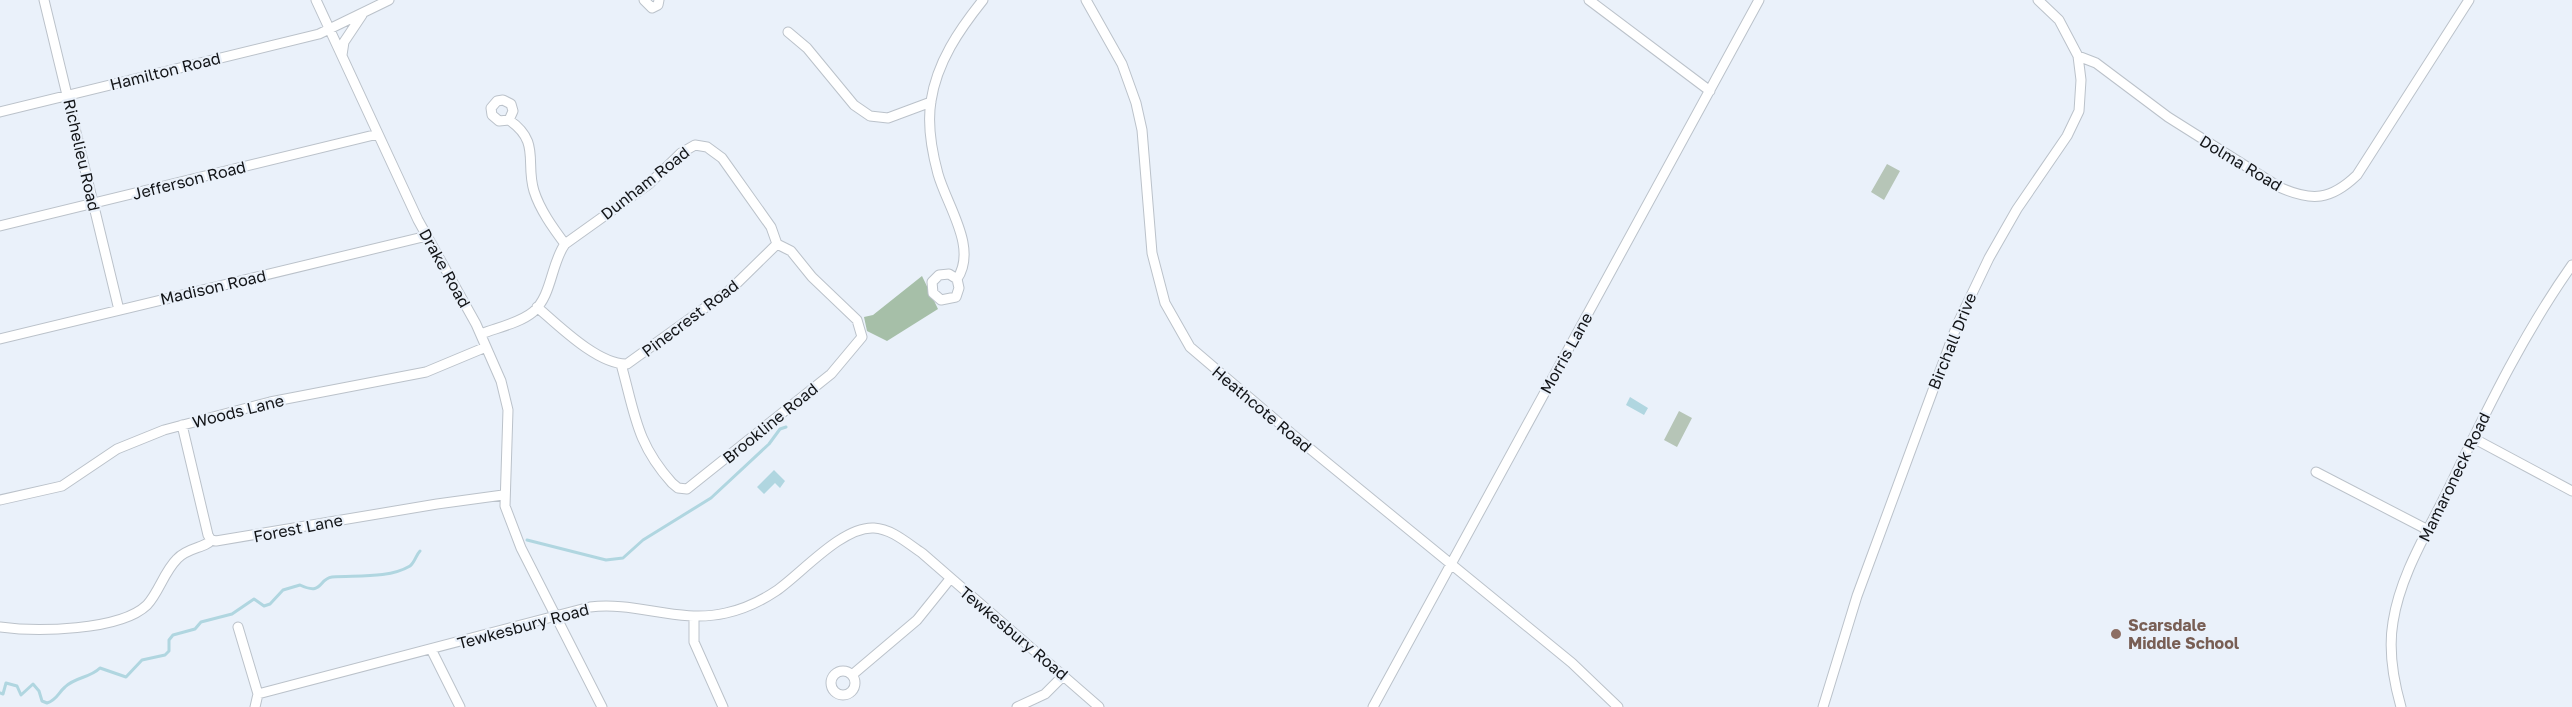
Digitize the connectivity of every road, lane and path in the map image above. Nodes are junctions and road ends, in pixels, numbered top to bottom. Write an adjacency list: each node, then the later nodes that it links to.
1 (45, 0): 18 (street, Richelieu Road)
2 (316, 0): 13 (street, Drake Road)
3 (389, 0): 12 (street, Hamilton Road)
4 (644, 0): 5 (street)
5 (659, 0)
6 (983, 0): 19 (street)
7 (1086, 0): 44 (street, Heathcote Road)
8 (1589, 0): 17 (street)
9 (1759, 0): 17 (street, Morris Lane)
10 (2038, 0): 15 (street, Birchall Drive)
11 (2469, 0): 15 (street, Dolma Road)
12 (362, 15): 13 (street, Hamilton Road); 16 (street)
13 (330, 30): 16 (street, Drake Road); 18 (street, Hamilton Road)
14 (788, 32): 19 (street)
15 (2078, 56): 62 (street, Birchall Drive)
16 (342, 58): 22 (street, Drake Road)
17 (1710, 91): 44 (street, Morris Lane)
18 (68, 95): 20 (street, Hamilton Road); 23 (street, Richelieu Road)
19 (931, 102): 29 (street)
20 (0, 112)
21 (509, 120): 26 (street)
22 (378, 134): 23 (street, Jefferson Road); 25 (street, Drake Road)
23 (94, 203): 24 (street, Jefferson Road); 31 (street, Richelieu Road)
24 (0, 226)
25 (427, 236): 31 (street, Madison Road); 32 (street, Drake Road)
26 (565, 244): 27 (street, Dunham Road); 30 (street, Dunham Road)
27 (777, 244): 35 (street, Pinecrest Road); 35 (street, Brookline Road)
28 (2572, 265): 37 (street, Mamaroneck Road)
29 (957, 279)
30 (537, 307): 32 (street); 35 (street)
31 (119, 310): 33 (street, Madison Road)
32 (481, 334): 34 (street, Drake Road)
33 (0, 339)
34 (486, 347): 36 (street, Woods Lane); 40 (street, Drake Road)
35 (621, 364)
36 (182, 425): 41 (street, Woods Lane); 43 (street)
37 (2473, 438): 39 (street); 42 (street, Mamaroneck Road)
38 (2316, 472): 42 (street)
39 (2572, 491)
40 (503, 495): 43 (street, Forest Lane); 46 (street, Drake Road)
41 (0, 500)
42 (2428, 530): 63 (street, Mamaroneck Road)
43 (211, 540): 48 (street)
44 (1451, 564): 60 (street, Morris Lane); 61 (street, Heathcote Road)
45 (950, 579): 47 (street, Tewkesbury Road); 51 (street); 52 (street, Tewkesbury Road)
46 (556, 618): 47 (street, Tewkesbury Road); 50 (street, Tewkesbury Road); 56 (street, Drake Road)
47 (694, 618): 57 (street)
48 (0, 627)
49 (238, 627): 53 (street)
50 (432, 651): 53 (street, Tewkesbury Road); 55 (street)
51 (852, 675)
52 (1064, 675): 58 (street); 59 (street, Tewkesbury Road)
53 (258, 694): 54 (street)
54 (255, 707)
55 (460, 707)
56 (602, 707)
57 (723, 707)
58 (1017, 707)
59 (1099, 707)
60 (1373, 707)
61 (1618, 707)
62 (1823, 707)
63 (2401, 707)

